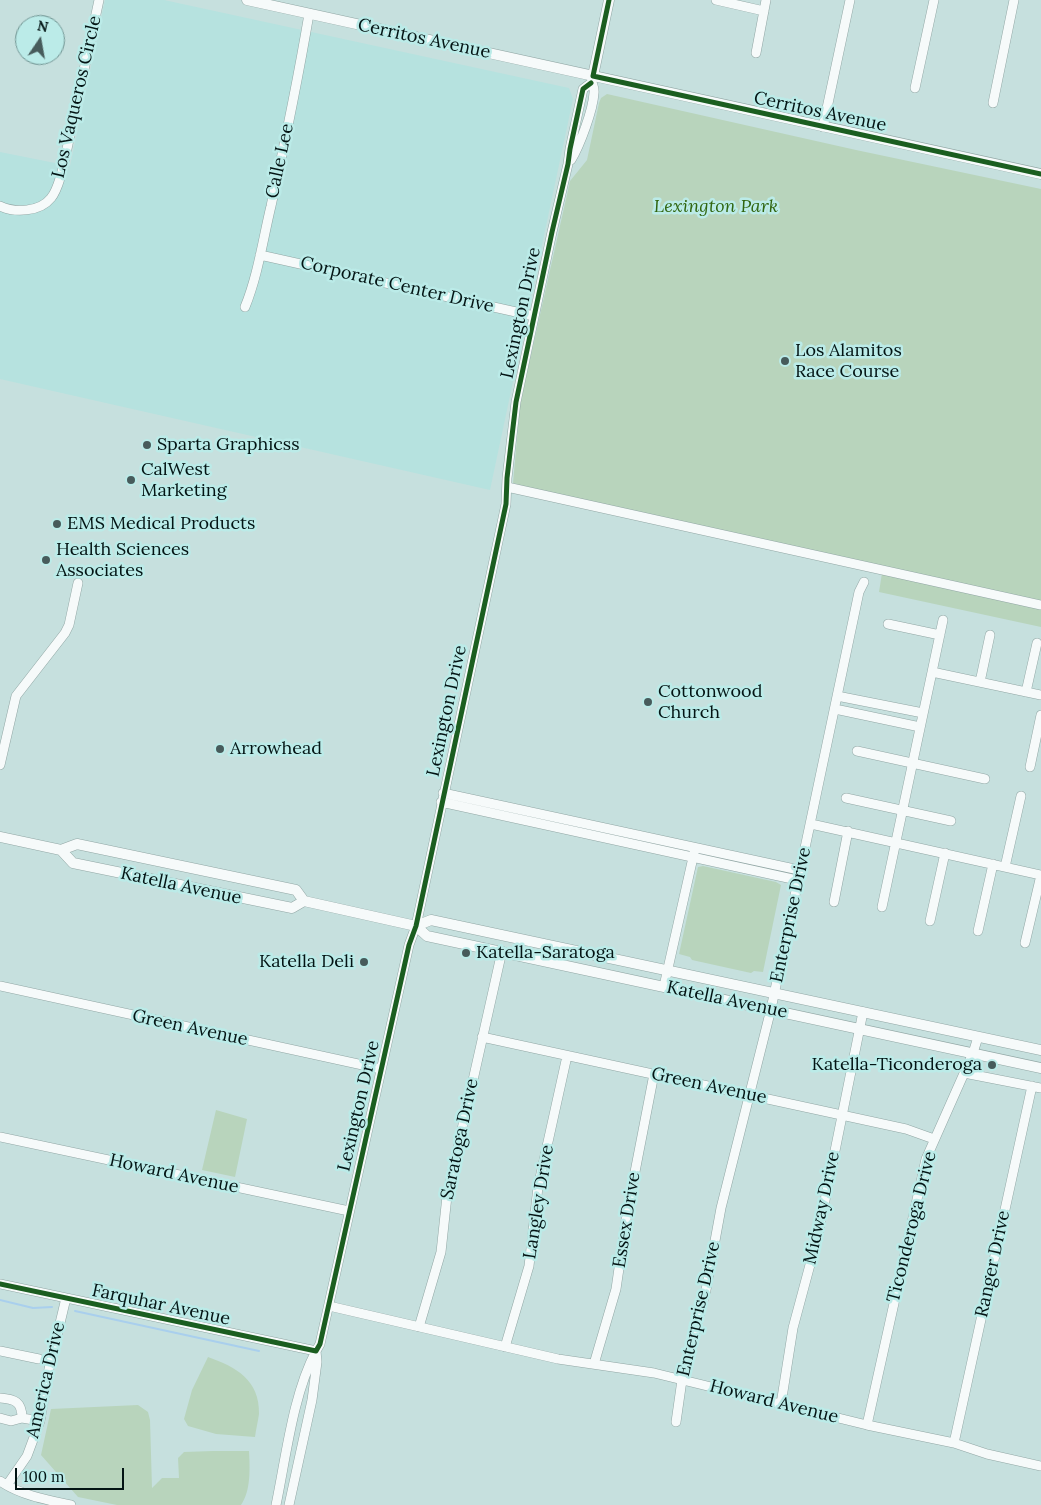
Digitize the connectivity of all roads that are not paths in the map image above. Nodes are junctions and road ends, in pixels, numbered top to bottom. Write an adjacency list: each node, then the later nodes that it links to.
1 (99, 0): 17 (street, Los Vaqueros Circle)
2 (247, 0): 10 (main road, Cerritos Avenue)
3 (609, 0): 12 (main road)
4 (716, 0): 9 (street)
5 (766, 0): 9 (street)
6 (850, 0): 15 (street)
7 (934, 0): 13 (street)
8 (1014, 0): 14 (street)
9 (764, 11): 11 (street)
10 (309, 14): 12 (main road, Cerritos Avenue); 18 (street, Calle Lee)
11 (756, 52)
12 (592, 80): 15 (main road, Cerritos Avenue); 20 (street, Lexington Drive)
13 (915, 88)
14 (993, 103)
15 (823, 127): 16 (main road, Cerritos Avenue)
16 (1041, 174)
17 (0, 206)
18 (260, 254): 19 (street, Calle Lee); 20 (street, Corporate Center Drive)
19 (245, 306)
20 (534, 316): 21 (street, Lexington Drive)
21 (507, 487): 24 (street); 45 (street, Lexington Drive)
22 (864, 582): 33 (street, Enterprise Drive)
23 (78, 583): 41 (street)
24 (1041, 604)
25 (943, 620): 27 (street)
26 (888, 624): 27 (street)
27 (940, 635): 30 (street)
28 (990, 635): 31 (street)
29 (1037, 643): 32 (street)
30 (932, 672): 31 (street); 36 (street)
31 (980, 682): 32 (street)
32 (1026, 692): 34 (street)
33 (837, 696): 35 (street, Enterprise Drive); 36 (street)
34 (1041, 696)
35 (834, 708): 38 (street); 49 (street, Enterprise Drive)
36 (923, 713): 38 (street)
37 (1041, 715): 42 (street)
38 (920, 727): 40 (street)
39 (857, 751): 40 (street)
40 (912, 764): 43 (street); 47 (street)
41 (0, 765)
42 (1030, 767)
43 (986, 779)
44 (1021, 796): 57 (street)
45 (442, 797): 54 (street); 64 (street, Lexington Drive)
46 (846, 798): 47 (street)
47 (903, 810): 48 (street); 52 (street)
48 (951, 821)
49 (811, 824): 50 (street); 58 (street, Enterprise Drive)
50 (848, 831): 52 (street); 61 (street)
51 (0, 837): 53 (main road, Katella Avenue)
52 (896, 842): 55 (street); 62 (street)
53 (61, 850): 60 (main road, Katella Avenue); 60 (main road, Katella Avenue)
54 (694, 852): 58 (street); 68 (street)
55 (946, 853): 56 (street); 63 (street)
56 (993, 864): 57 (street); 65 (street)
57 (1005, 867): 59 (street)
58 (798, 875): 71 (street, Enterprise Drive)
59 (1041, 875): 66 (street)
60 (304, 901): 64 (main road, Katella Avenue)
61 (834, 902)
62 (882, 907)
63 (930, 921)
64 (416, 926): 67 (main road, Katella Avenue); 68 (main road, Katella Avenue); 81 (street, Lexington Drive)
65 (978, 931)
66 (1025, 943)
67 (502, 951): 70 (main road, Katella Avenue); 75 (street, Saratoga Drive)
68 (668, 970): 70 (street); 71 (main road, Katella Avenue)
69 (0, 986): 81 (street, Green Avenue)
70 (664, 986): 72 (main road, Katella Avenue)
71 (774, 993): 72 (street, Enterprise Drive); 73 (main road, Katella Avenue)
72 (770, 1009): 74 (main road, Katella Avenue); 85 (street, Enterprise Drive)
73 (863, 1012): 74 (street, Midway Drive); 76 (main road, Katella Avenue)
74 (860, 1029): 78 (main road, Katella Avenue); 86 (street, Midway Drive)
75 (482, 1037): 79 (street, Green Avenue); 93 (street, Saratoga Drive)
76 (978, 1037): 77 (main road, Katella Avenue); 78 (street, Ticonderoga Drive)
77 (1041, 1050)
78 (972, 1053): 80 (main road, Katella Avenue); 82 (street, Ticonderoga Drive)
79 (567, 1056): 83 (street, Green Avenue); 94 (street, Langley Drive)
80 (1041, 1068)
81 (380, 1069): 89 (street, Lexington Drive)
82 (964, 1073): 84 (street); 88 (street, Ticonderoga Drive)
83 (654, 1074): 85 (street, Green Avenue); 98 (street, Essex Drive)
84 (1037, 1087): 107 (street, Ranger Drive)
85 (750, 1096): 86 (street, Green Avenue); 99 (street, Enterprise Drive)
86 (841, 1115): 88 (street, Green Avenue); 101 (street, Midway Drive)
87 (0, 1137): 89 (street, Howard Avenue)
88 (934, 1139): 106 (street, Ticonderoga Drive)
89 (349, 1211): 92 (street, Lexington Drive)
90 (0, 1284): 91 (street, Farquhar Avenue)
91 (66, 1298): 96 (street, Farquhar Avenue); 104 (street, America Drive)
92 (329, 1306): 93 (street, Howard Avenue); 96 (street, Lexington Drive)
93 (419, 1326): 94 (street, Howard Avenue)
94 (505, 1347): 98 (street, Howard Avenue)
95 (0, 1351): 97 (street)
96 (316, 1351): 112 (street, Lexington Drive); 113 (street, Lexington Drive)
97 (39, 1359)
98 (594, 1364): 99 (street, Howard Avenue)
99 (682, 1380): 101 (street, Howard Avenue); 105 (street, Enterprise Drive)
100 (0, 1398): 103 (street)
101 (781, 1404): 106 (street, Howard Avenue)
102 (0, 1418): 103 (street)
103 (22, 1418): 104 (street)
104 (40, 1421): 109 (street, America Drive)
105 (676, 1422)
106 (867, 1425): 107 (street, Howard Avenue)
107 (954, 1443): 108 (street, Howard Avenue)
108 (1041, 1466)
109 (3, 1483): 110 (street)
110 (42, 1502): 111 (street)
111 (71, 1505)
112 (276, 1505)
113 (289, 1505)

